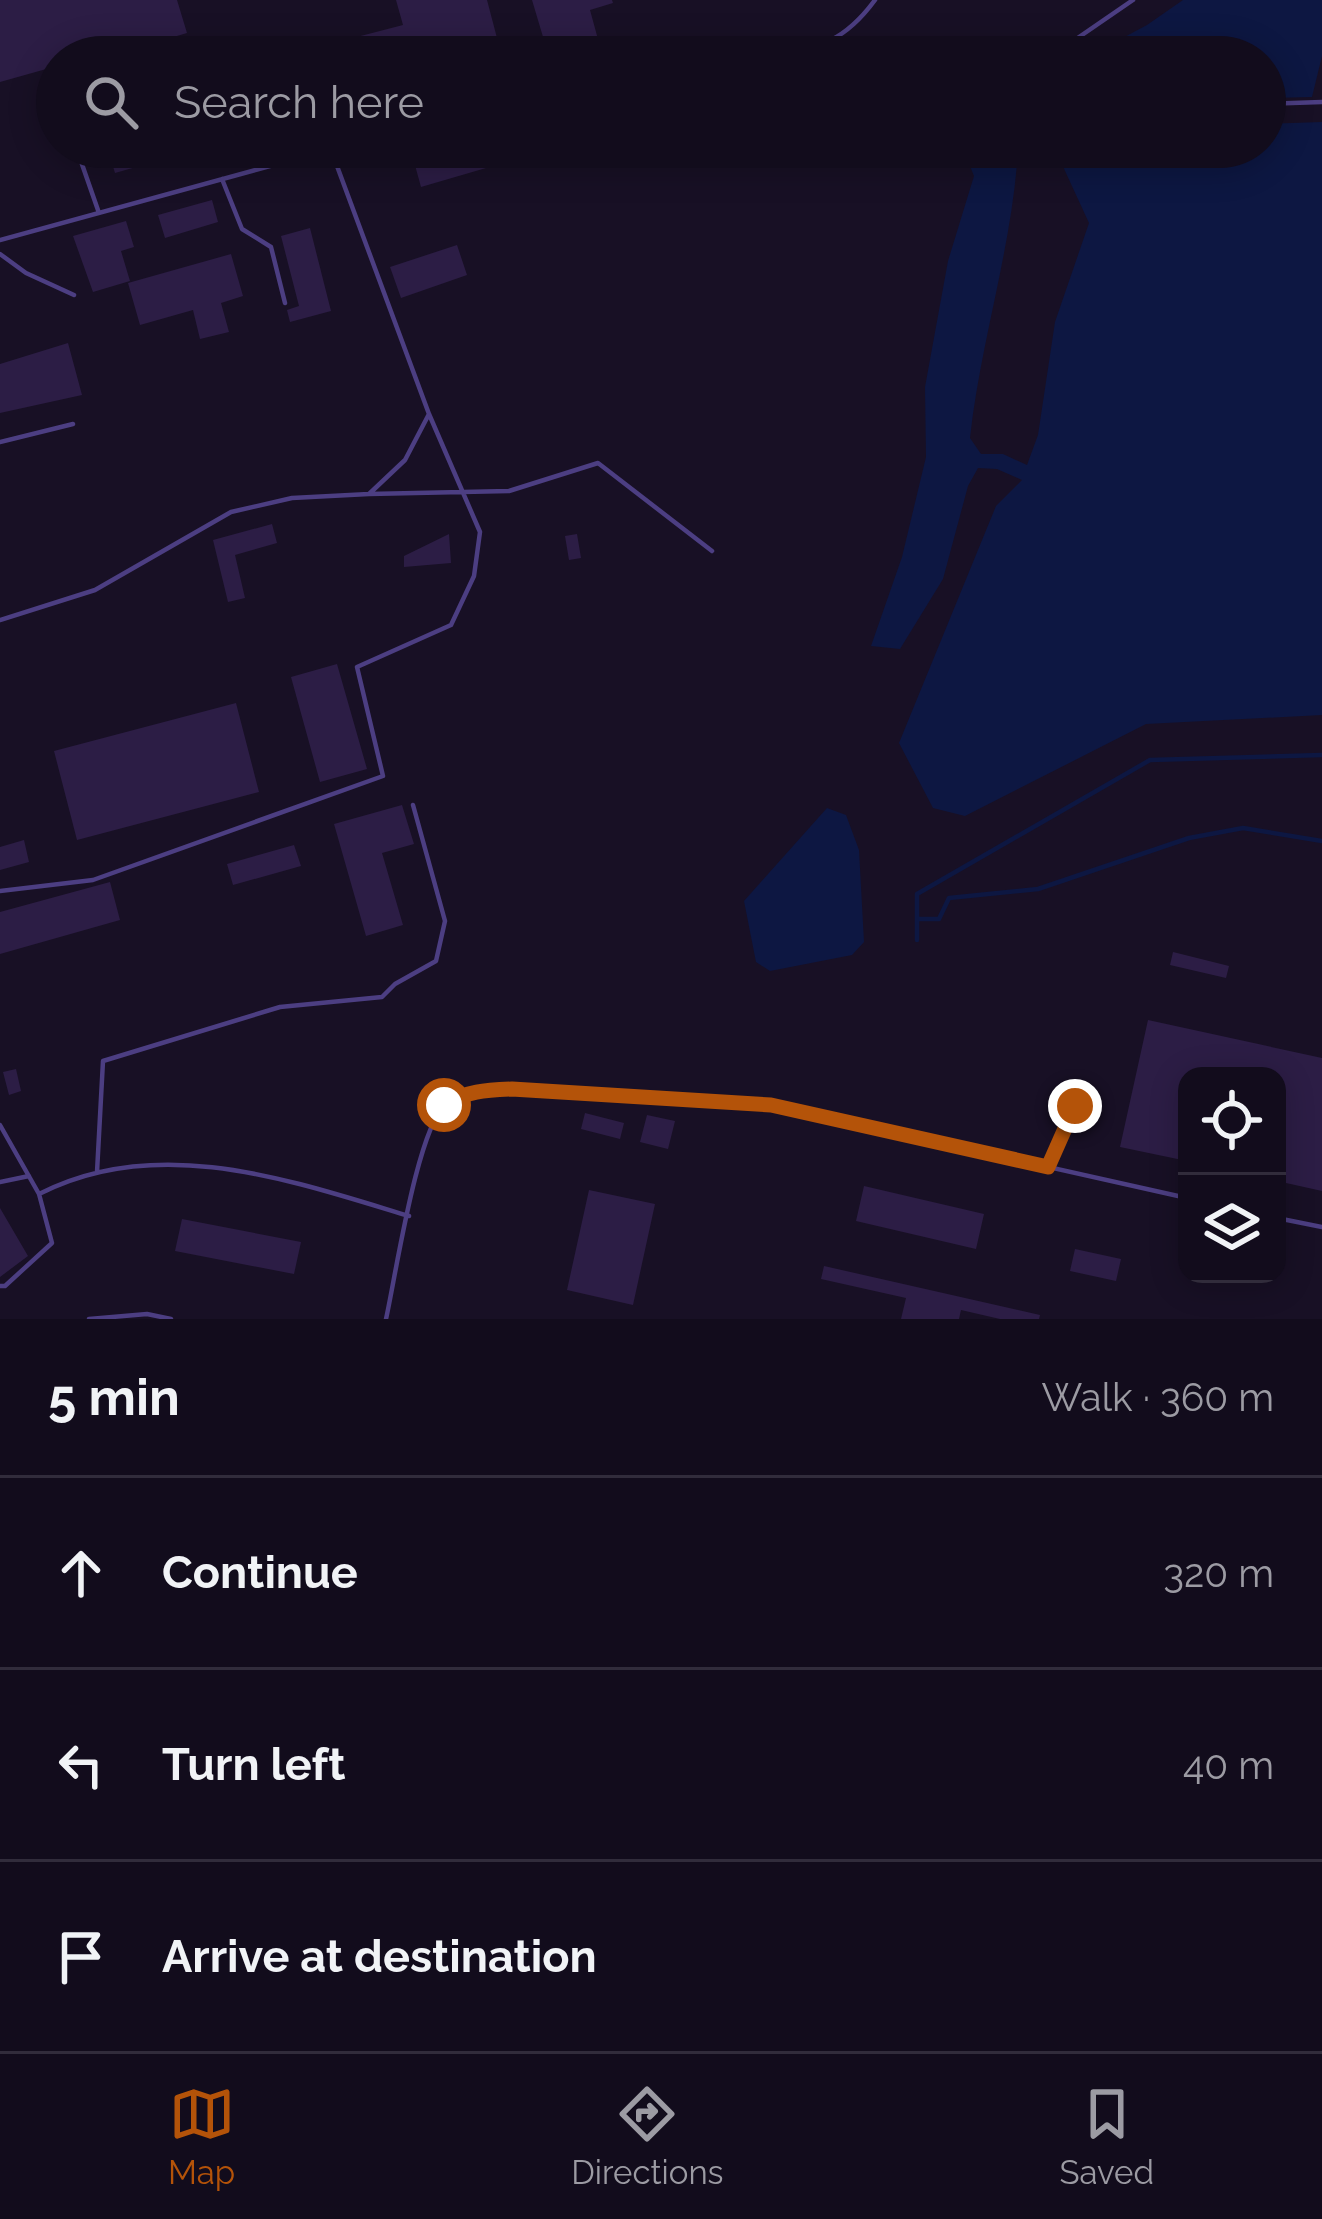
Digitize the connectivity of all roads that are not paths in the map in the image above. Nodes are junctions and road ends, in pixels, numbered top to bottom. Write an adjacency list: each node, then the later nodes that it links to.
1 (875, 0): 3 (lane)
2 (1133, 0): 4 (lane)
3 (840, 36)
4 (1081, 36)
5 (1322, 102): 6 (lane)
6 (1286, 103)
7 (83, 168): 11 (lane)
8 (266, 168): 10 (lane)
9 (338, 168): 16 (lane)
10 (222, 179): 11 (lane); 15 (lane)
11 (99, 213): 12 (lane)
12 (0, 240)
13 (0, 254): 14 (lane)
14 (74, 295)
15 (285, 303)
16 (430, 414): 19 (lane); 20 (lane)
17 (73, 424): 18 (lane)
18 (0, 442)
19 (369, 494): 20 (lane); 22 (lane)
20 (464, 494): 21 (lane); 24 (lane)
21 (712, 551)
22 (0, 620)
23 (412, 805): 28 (lane)
24 (0, 891)
25 (1075, 1106): 27 (lane)
26 (0, 1125): 29 (lane)
27 (1048, 1167): 32 (lane); 33 (lane)
28 (97, 1172): 31 (lane); 33 (lane)
29 (29, 1176): 30 (lane); 31 (lane)
30 (0, 1182)
31 (39, 1194): 36 (lane)
32 (1178, 1196)
33 (409, 1216): 39 (lane)
34 (1286, 1220): 35 (lane)
35 (1322, 1228)
36 (0, 1286)
37 (89, 1319): 38 (lane)
38 (171, 1319)
39 (386, 1319)

